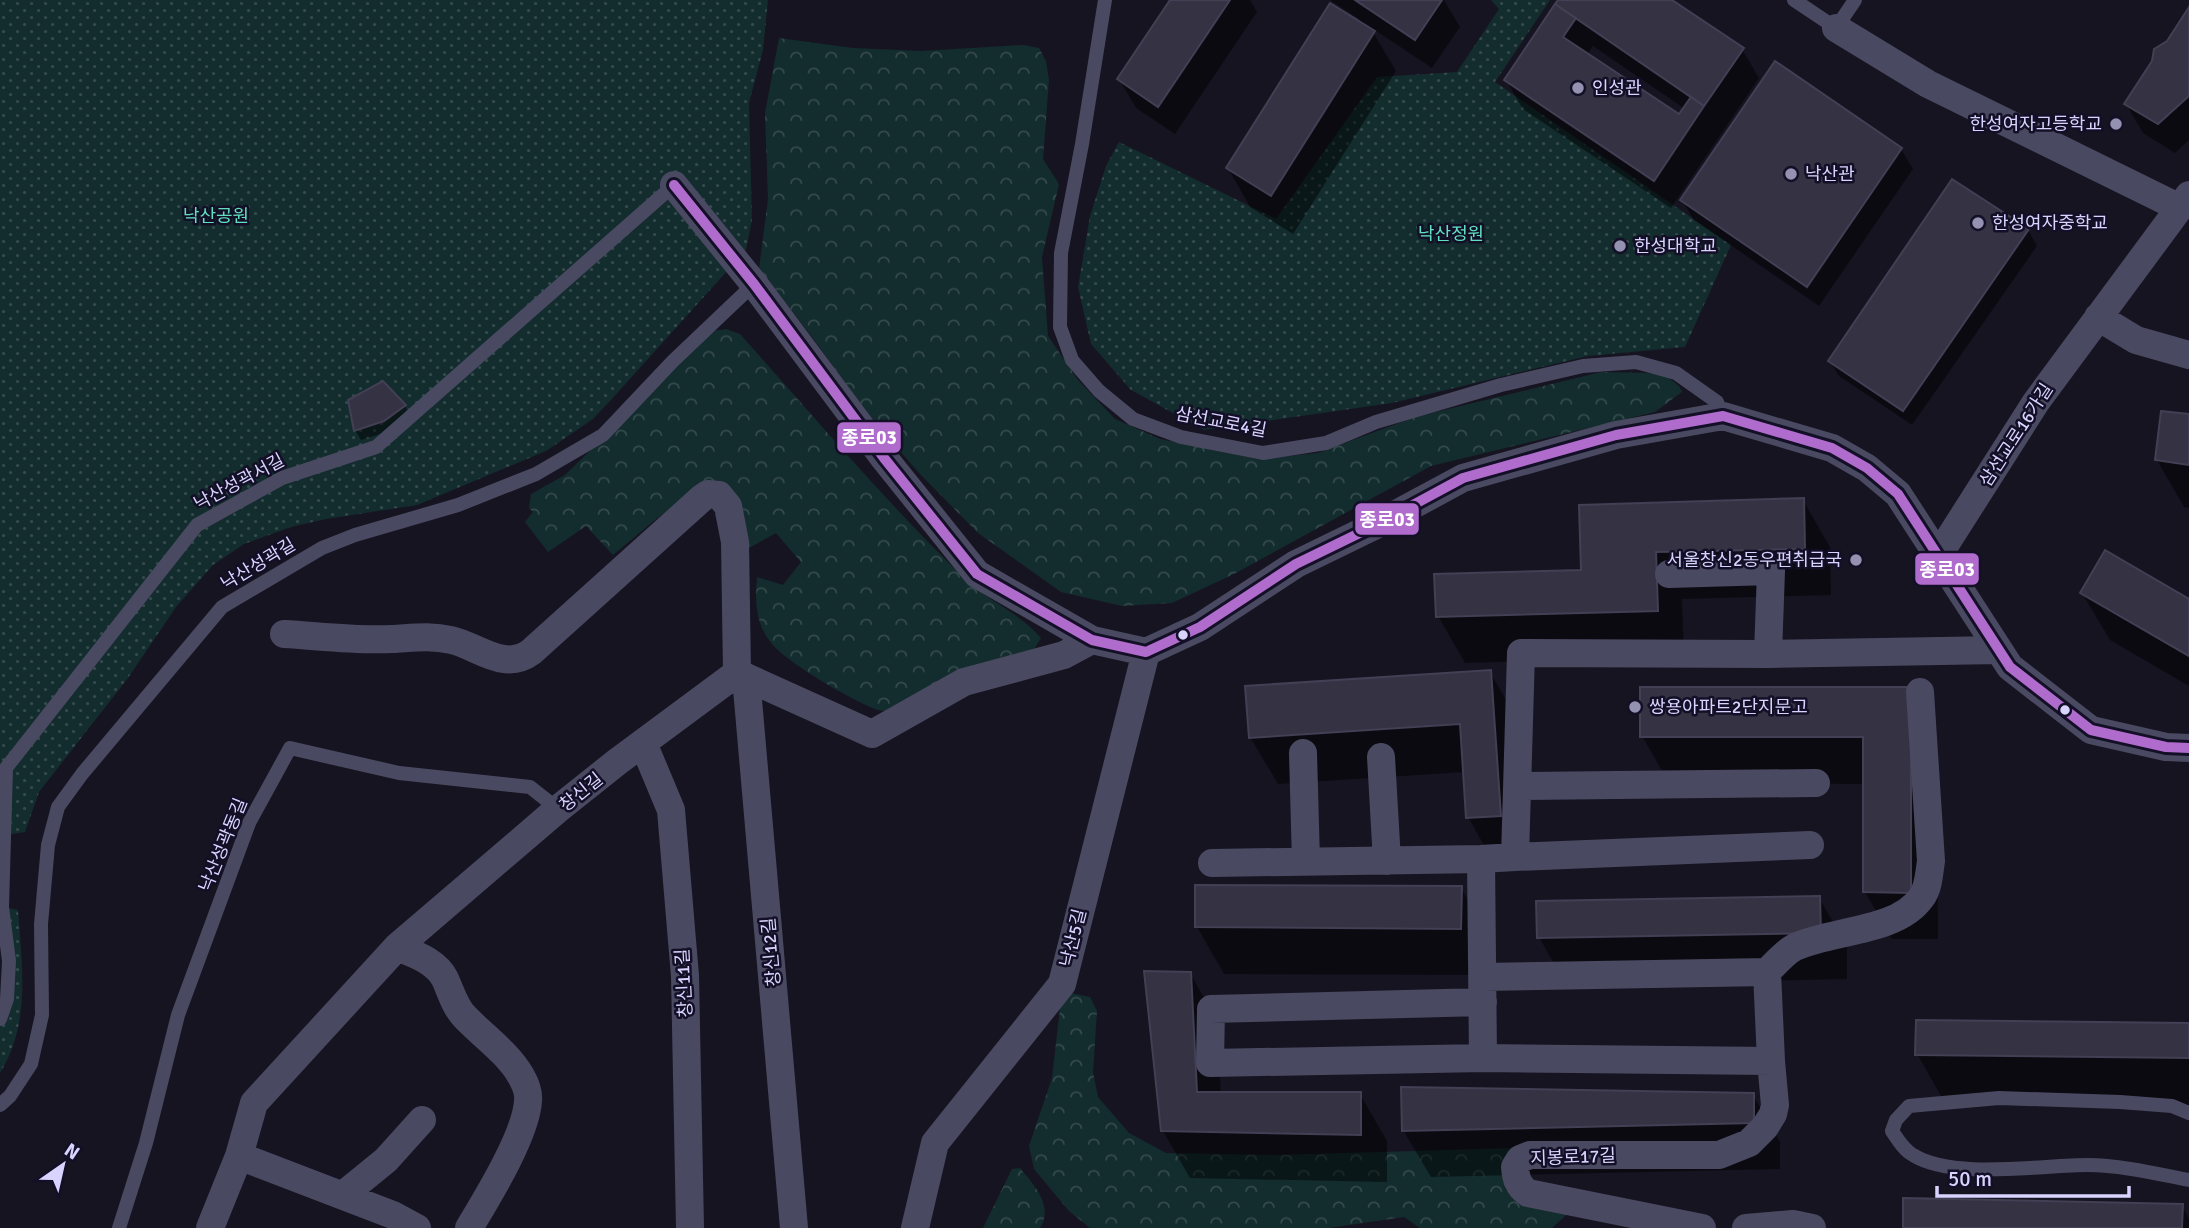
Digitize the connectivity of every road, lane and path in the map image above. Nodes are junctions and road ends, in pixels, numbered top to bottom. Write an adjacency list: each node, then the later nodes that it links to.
1 (1105, 0): 10 (lane, 삼선교로4길)
2 (1794, 0): 4 (lane)
3 (1855, 0): 4 (lane)
4 (1836, 28): 6 (street)
5 (674, 185): 7 (street); 36 (lane, 낙산성곽서길)
6 (2183, 201): 8 (street, 삼선교로16가길)
7 (754, 284): 14 (street); 39 (lane, 낙산성곽길)
8 (2098, 317): 9 (street); 11 (street, 삼선교로16가길)
9 (2189, 355)
10 (1723, 416): 11 (street); 16 (street)
11 (1938, 556): 15 (street)
12 (1669, 574): 17 (street)
13 (284, 634): 18 (street, 창신12길)
14 (1091, 640): 16 (street); 18 (street)
15 (1999, 650): 17 (street); 21 (street)
16 (1146, 652): 51 (street, 낙산5길)
17 (1768, 654): 25 (street)
18 (742, 675): 20 (street, 창신길); 50 (street, 창신12길)
19 (1920, 692): 34 (street)
20 (643, 743): 26 (street, 창신길); 49 (street, 창신11길)
21 (2189, 748)
22 (1303, 753): 31 (street)
23 (1381, 757): 30 (street)
24 (1816, 783): 25 (street)
25 (1518, 786): 28 (street)
26 (558, 809): 33 (street, 창신길); 45 (lane, 낙산성곽동길)
27 (1810, 845): 28 (street)
28 (1515, 857): 29 (street)
29 (1481, 859): 30 (street); 35 (street)
30 (1387, 861): 31 (street)
31 (1306, 862): 32 (street)
32 (1212, 863)
33 (397, 947): 42 (street, 창신길); 48 (street)
34 (1766, 972): 35 (street); 38 (street)
35 (1483, 989): 37 (street); 37 (street)
36 (0, 1019)
37 (1483, 1058): 38 (street)
38 (1770, 1060): 52 (street, 지봉로17길)
39 (0, 1105)
40 (2189, 1112): 43 (lane)
41 (422, 1120): 44 (street)
42 (239, 1156): 44 (street); 46 (street, 창신길)
43 (2189, 1180)
44 (342, 1195): 47 (street)
45 (119, 1228)
46 (210, 1228)
47 (417, 1228)
48 (469, 1228)
49 (690, 1228)
50 (794, 1228)
51 (915, 1228)
52 (1702, 1228)
53 (1746, 1228): 54 (street)
54 (1812, 1228)

